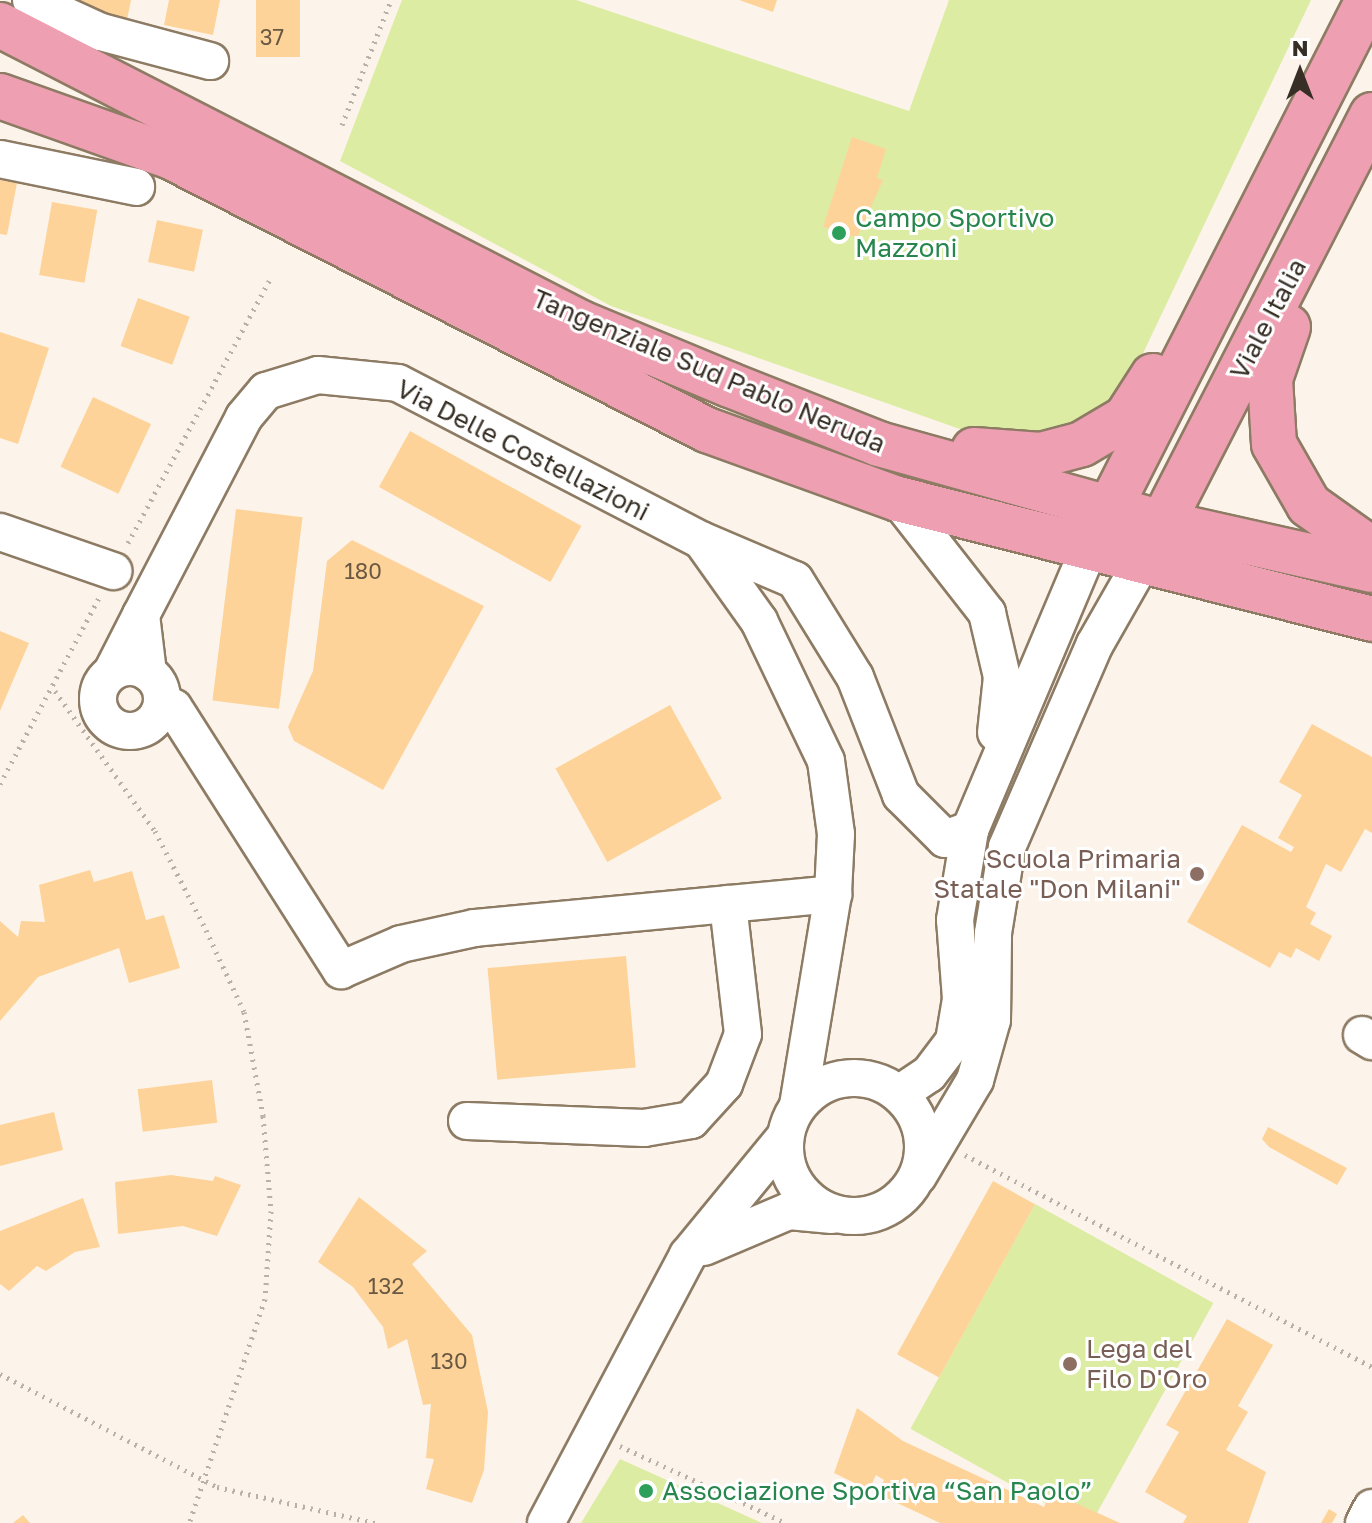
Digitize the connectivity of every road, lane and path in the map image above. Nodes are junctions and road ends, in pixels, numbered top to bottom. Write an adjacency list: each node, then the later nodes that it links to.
1 (31, 0): 5 (street)
2 (391, 0): 8 (path)
3 (1368, 0): 7 (main road)
4 (0, 25): 14 (main road, Tangenziale Sud Pablo Neruda)
5 (210, 61)
6 (0, 96): 15 (main road, Tangenziale Sud Pablo Neruda)
7 (1306, 121): 14 (main road); 16 (main road)
8 (342, 125)
9 (1367, 130): 12 (main road, Viale Italia)
10 (0, 159): 11 (street)
11 (136, 187)
12 (1317, 226): 17 (main road, Viale Italia); 20 (main road)
13 (269, 281): 24 (path)
14 (879, 444): 16 (main road, Tangenziale Sud Pablo Neruda)
15 (898, 499): 21 (main road, Tangenziale Sud Pablo Neruda); 30 (street)
16 (1109, 509): 17 (main road, Tangenziale Sud Pablo Neruda); 21 (main road)
17 (1162, 523): 22 (main road, Viale Italia); 23 (main road, Tangenziale Sud Pablo Neruda)
18 (0, 532): 24 (street)
19 (701, 540): 25 (street, Via Delle Costellazioni); 32 (street, Via Delle Costellazioni); 33 (street, Via Delle Costellazioni)
20 (1372, 550)
21 (1088, 551): 22 (main road, Tangenziale Sud Pablo Neruda); 30 (street)
22 (1140, 565): 26 (main road, Tangenziale Sud Pablo Neruda); 40 (street)
23 (1372, 570)
24 (113, 571): 29 (path)
25 (141, 615): 27 (street, Via Delle Costellazioni); 28 (street)
26 (1372, 619)
27 (112, 672): 28 (street); 28 (street, Via Delle Costellazioni)
28 (155, 688): 34 (street)
29 (55, 691): 31 (path); 47 (path)
30 (993, 766): 32 (street)
31 (0, 784)
32 (970, 830): 37 (street)
33 (833, 894): 34 (street); 35 (street, Via Delle Costellazioni)
34 (728, 904): 38 (street)
35 (821, 997): 36 (street, Via Delle Costellazioni); 39 (street, Via Delle Costellazioni)
36 (852, 1078): 37 (street); 39 (street)
37 (899, 1094): 41 (street)
38 (467, 1121)
39 (791, 1121): 42 (street); 43 (street, Via Delle Costellazioni)
40 (939, 1141): 41 (street); 44 (path)
41 (918, 1176): 42 (street)
42 (850, 1217): 43 (street)
43 (688, 1255): 46 (street, Via Delle Costellazioni)
44 (1372, 1367)
45 (0, 1374): 47 (path)
46 (593, 1433): 51 (street, Via Delle Costellazioni); 52 (path)
47 (205, 1481): 49 (path); 50 (path)
48 (1372, 1508): 53 (street)
49 (189, 1523)
50 (376, 1523)
51 (546, 1523)
52 (786, 1523)
53 (1364, 1523)

